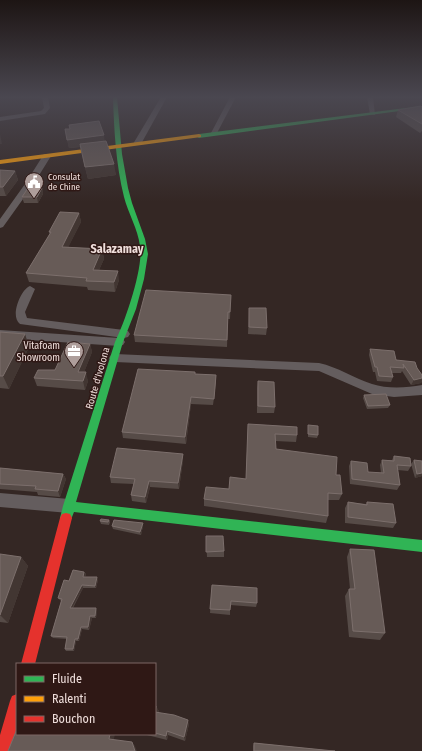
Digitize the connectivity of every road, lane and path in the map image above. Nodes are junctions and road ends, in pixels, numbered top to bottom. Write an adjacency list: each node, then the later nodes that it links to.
1 (117, 132): 6 (street, Route d'Ivolona)
2 (144, 132): 5 (street)
3 (222, 132): 4 (street)
4 (214, 133): 5 (street)
5 (137, 144): 6 (street)
6 (118, 146): 7 (street); 12 (street, Route d'Ivolona)
7 (47, 156): 8 (street); 9 (street)
8 (0, 162)
9 (0, 225)
10 (30, 290): 12 (street)
11 (0, 334): 12 (street)
12 (121, 338): 13 (street, Route d'Ivolona)
13 (115, 358): 14 (street); 16 (street, Route d'Ivolona)
14 (422, 390)
15 (0, 500): 16 (street)
16 (69, 506): 17 (street); 18 (street, Route d'Ivolona)
17 (422, 546)
18 (28, 663)
19 (16, 705): 20 (street)
20 (3, 751)

